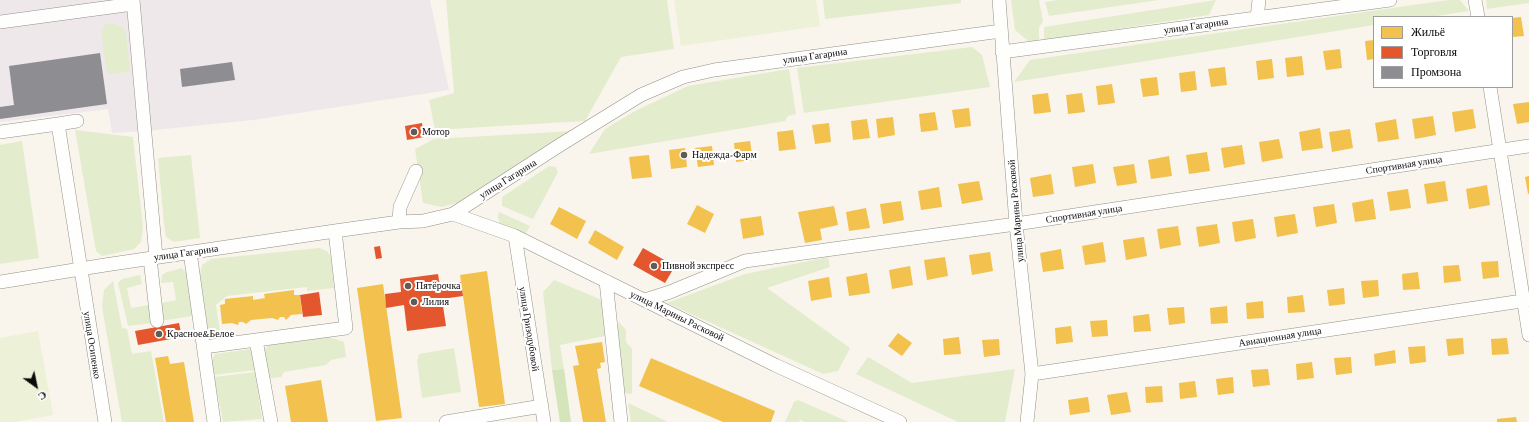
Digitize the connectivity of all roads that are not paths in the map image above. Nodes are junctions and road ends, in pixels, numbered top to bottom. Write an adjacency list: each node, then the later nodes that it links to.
1 (999, 0): 9 (street, улица Марины Расковой)
2 (1259, 0): 7 (street)
3 (1390, 0): 7 (street, улица Гагарина)
4 (1475, 0): 6 (street)
5 (133, 2): 8 (street); 24 (street)
6 (1478, 16)
7 (1257, 18): 10 (street, улица Гагарина)
8 (0, 22)
9 (1001, 31): 10 (street, улица Марины Расковой); 18 (street, улица Гагарина)
10 (1002, 52): 20 (street, улица Марины Расковой)
11 (1490, 88): 16 (street)
12 (77, 121): 13 (street)
13 (58, 124): 14 (street); 25 (street, улица Осипенко)
14 (0, 132)
15 (1529, 146): 16 (street, Спортивная улица)
16 (1501, 151): 20 (street, Спортивная улица); 29 (street)
17 (416, 171): 19 (street)
18 (453, 214): 19 (street, улица Гагарина); 22 (street, улица Марины Расковой)
19 (399, 222): 21 (street, улица Гагарина)
20 (1016, 224): 28 (street, Спортивная улица); 34 (street, улица Марины Расковой)
21 (336, 231): 23 (street, улица Гагарина); 32 (street)
22 (515, 236): 26 (street, улица Марины Расковой); 35 (street, улица Гризодубовой)
23 (190, 252): 24 (street, улица Гагарина); 33 (street)
24 (153, 258): 25 (street, улица Гагарина); 30 (street)
25 (79, 269): 27 (street, улица Гагарина); 36 (street, улица Осипенко)
26 (606, 281): 28 (street, улица Марины Расковой); 41 (street)
27 (0, 282)
28 (645, 300): 42 (street, улица Марины Расковой)
29 (1527, 300): 31 (street); 34 (street, Авиационная улица)
30 (157, 321)
31 (1529, 335)
32 (256, 340): 33 (street); 38 (street)
33 (204, 347): 37 (street)
34 (1032, 374): 43 (street, улица Марины Расковой)
35 (542, 406): 39 (street); 40 (street, улица Гризодубовой)
36 (104, 422)
37 (214, 422)
38 (271, 422)
39 (446, 422)
40 (544, 422)
41 (621, 422)
42 (900, 422)
43 (1027, 422)

